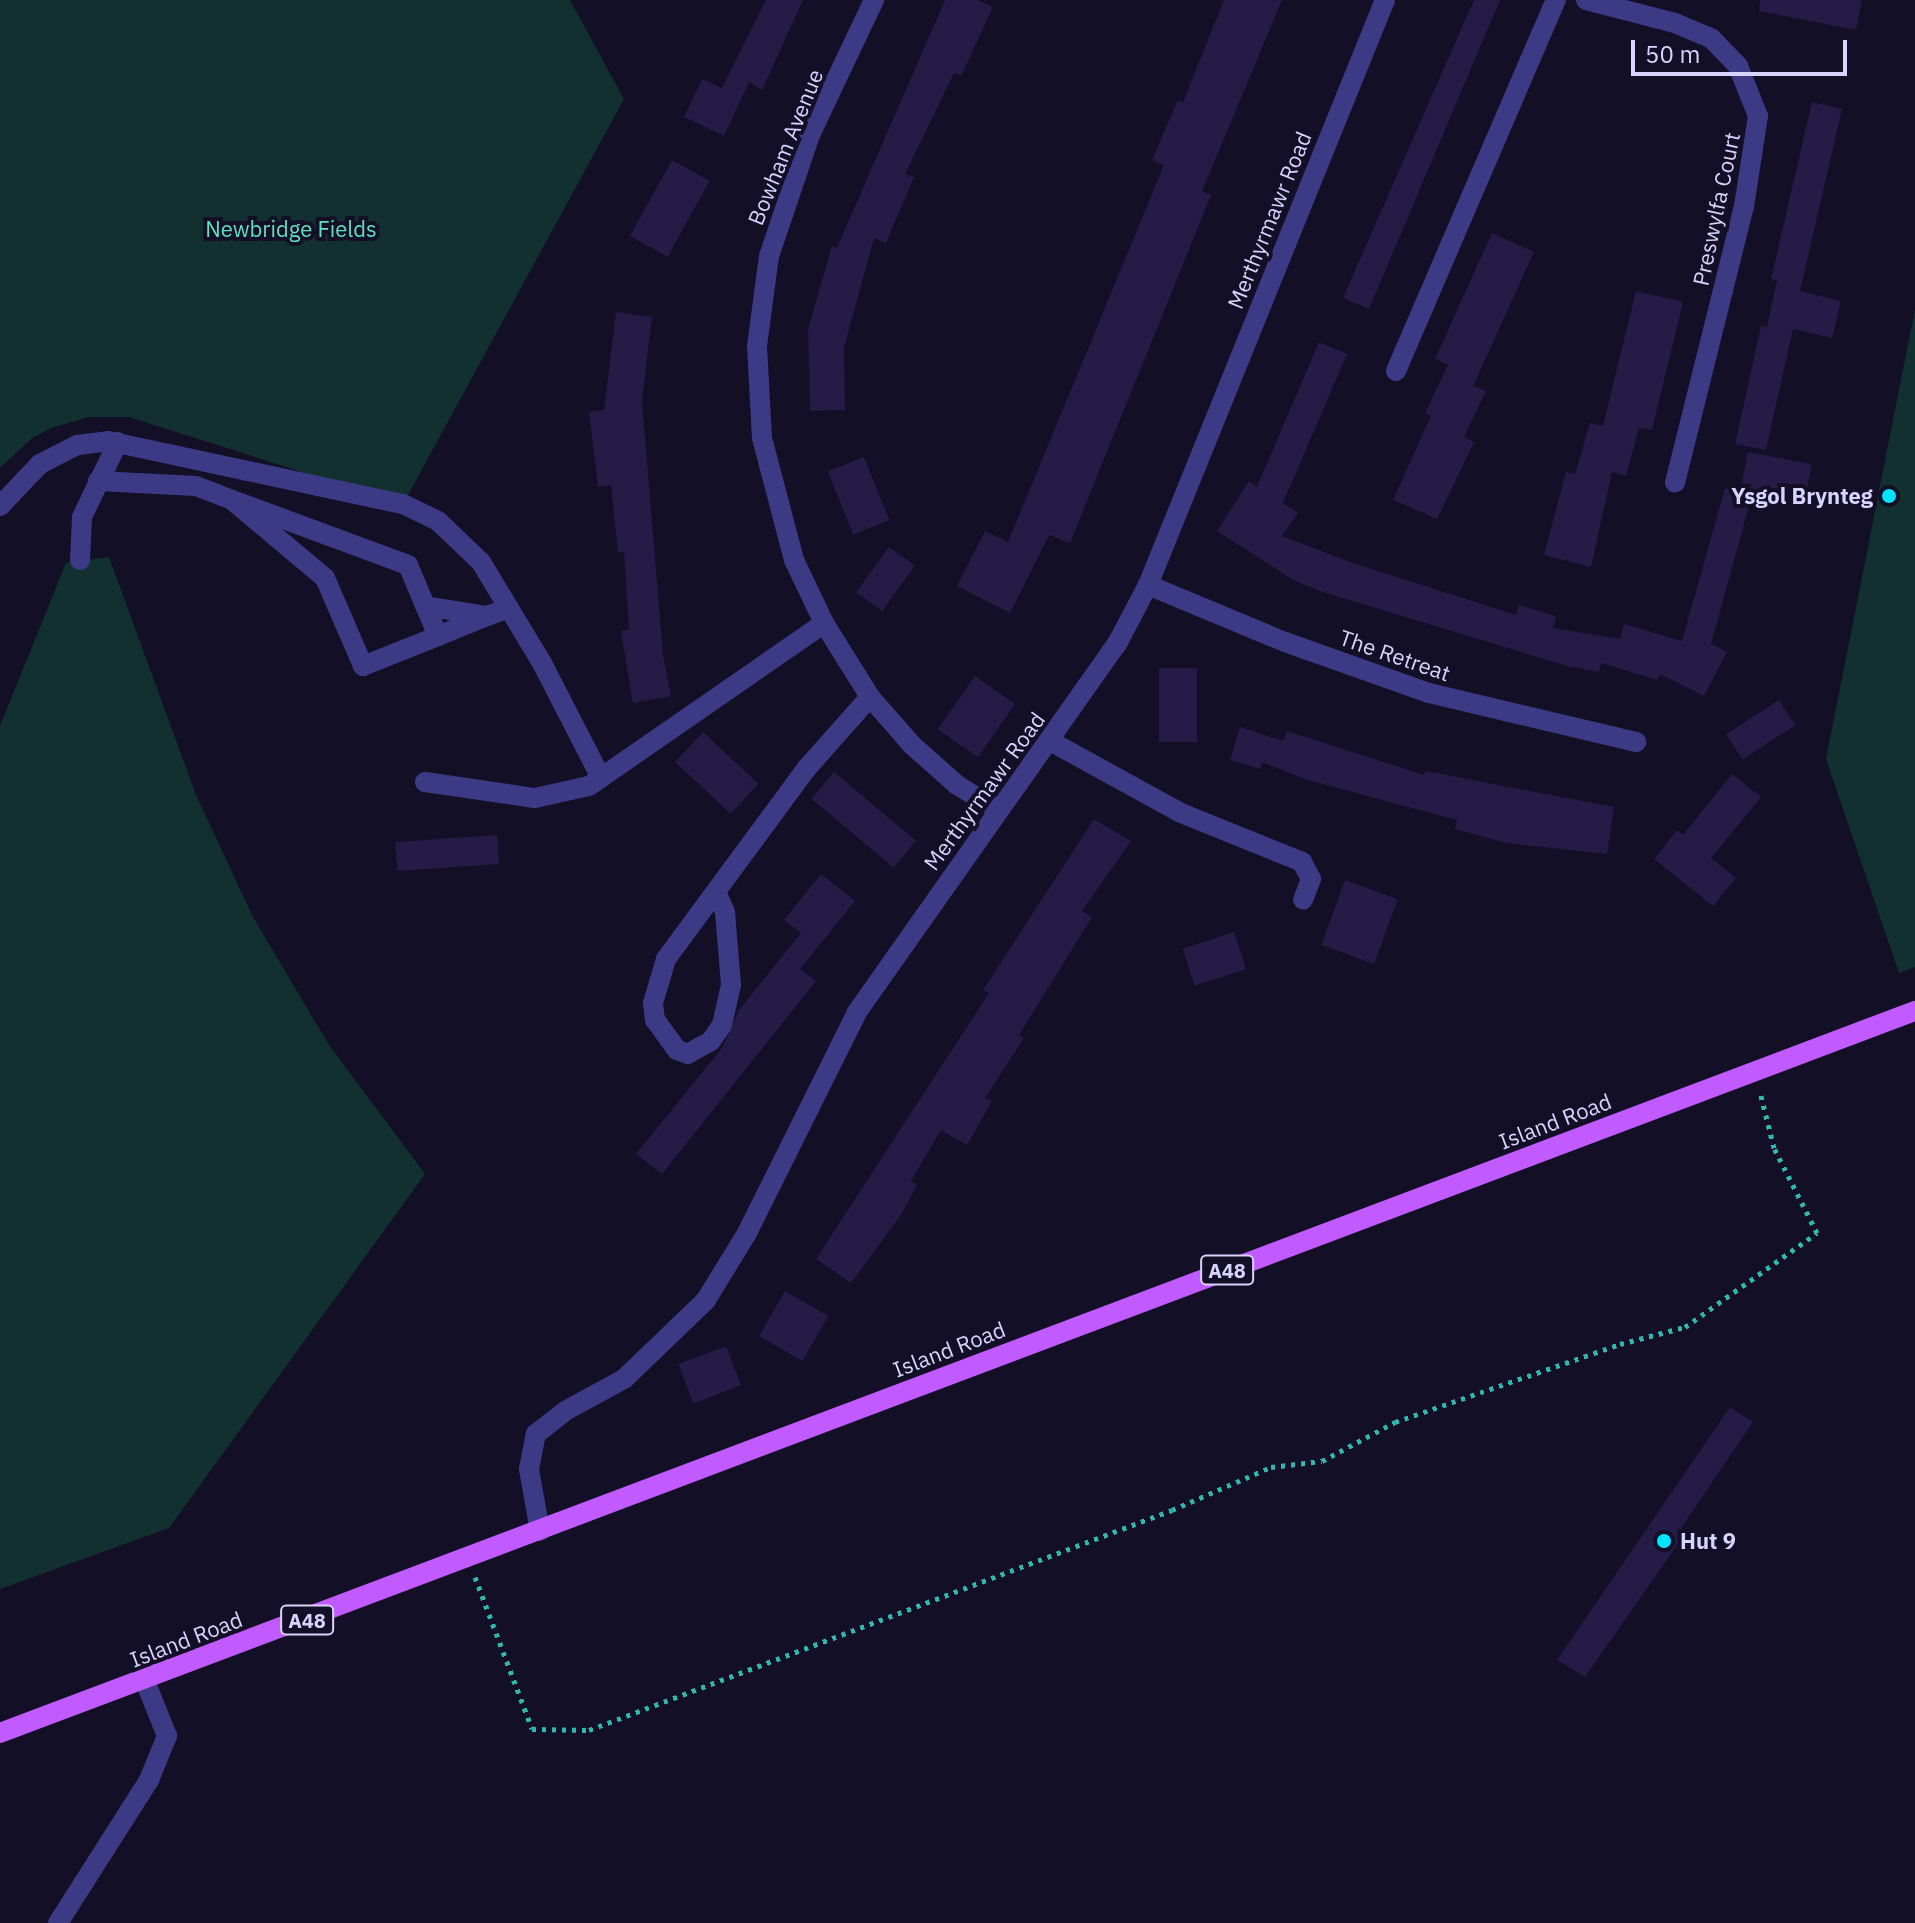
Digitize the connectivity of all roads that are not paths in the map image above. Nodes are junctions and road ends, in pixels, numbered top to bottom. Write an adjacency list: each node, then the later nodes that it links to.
1 (874, 0): 17 (street, Bowham Avenue)
2 (1385, 0): 13 (street, Merthyrmawr Road)
3 (1556, 0): 6 (street)
4 (1586, 0): 5 (street, Preswylfa Court)
5 (1658, 10): 9 (street, Preswylfa Court)
6 (1396, 371)
7 (118, 442): 8 (street); 11 (street); 15 (street)
8 (98, 481): 10 (street); 12 (street)
9 (1675, 483)
10 (232, 500): 14 (street); 18 (street)
11 (0, 506)
12 (80, 560)
13 (1148, 585): 20 (street, Merthyrmawr Road); 21 (street, The Retreat)
14 (425, 606): 16 (street); 18 (street)
15 (509, 608): 16 (street); 22 (street)
16 (487, 616): 18 (street)
17 (824, 623): 19 (street, Bowham Avenue); 22 (street)
18 (438, 636)
19 (870, 697): 24 (street, Bowham Avenue); 25 (street)
20 (1050, 741): 24 (street, Merthyrmawr Road); 26 (street)
21 (1636, 742)
22 (601, 778): 23 (street)
23 (425, 782)
24 (998, 810): 28 (street, Merthyrmawr Road)
25 (717, 894): 25 (street)
26 (1303, 900)
27 (1915, 1011): 28 (main road, Island Road / A48)
28 (540, 1531): 29 (main road, Island Road / A48)
29 (145, 1681): 30 (main road, Island Road / A48); 31 (street)
30 (0, 1733)
31 (58, 1923)

